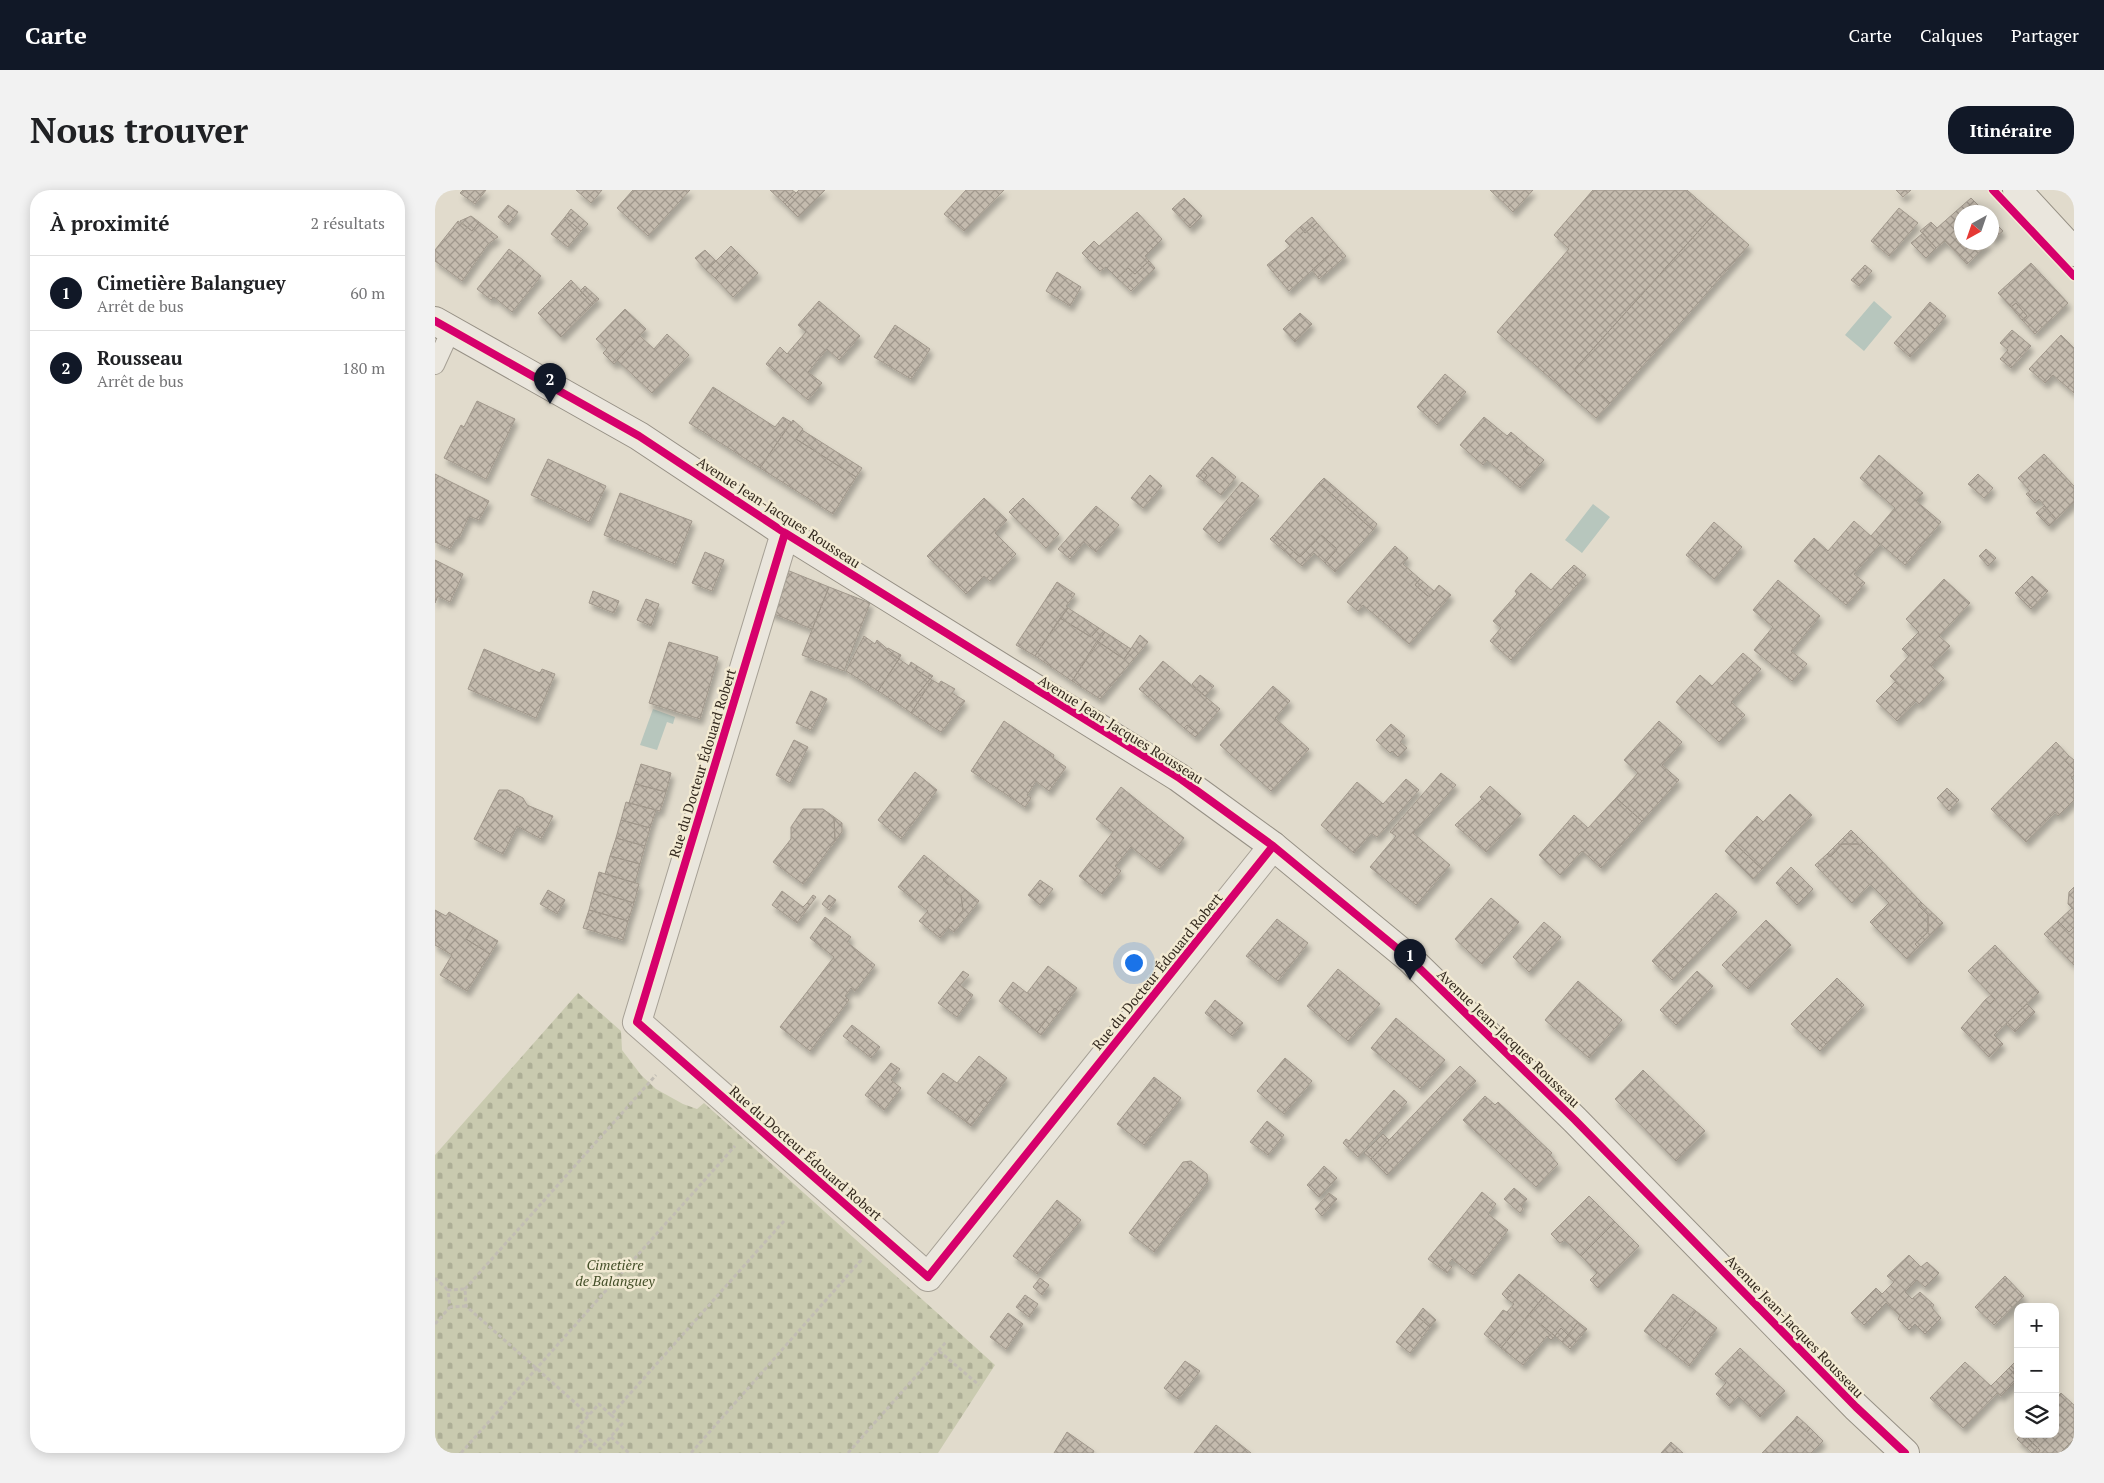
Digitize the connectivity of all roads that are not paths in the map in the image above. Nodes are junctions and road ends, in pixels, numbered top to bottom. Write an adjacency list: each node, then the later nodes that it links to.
1 (2017, 190): 2 (street)
2 (2074, 252)
3 (443, 325): 4 (lane); 5 (street, Avenue Jean-Jacques Rousseau)
4 (435, 365)
5 (785, 533): 6 (street, Avenue Jean-Jacques Rousseau); 6 (street, Rue du Docteur Édouard Robert)
6 (1273, 846): 7 (street, Avenue Jean-Jacques Rousseau)
7 (1905, 1453)

